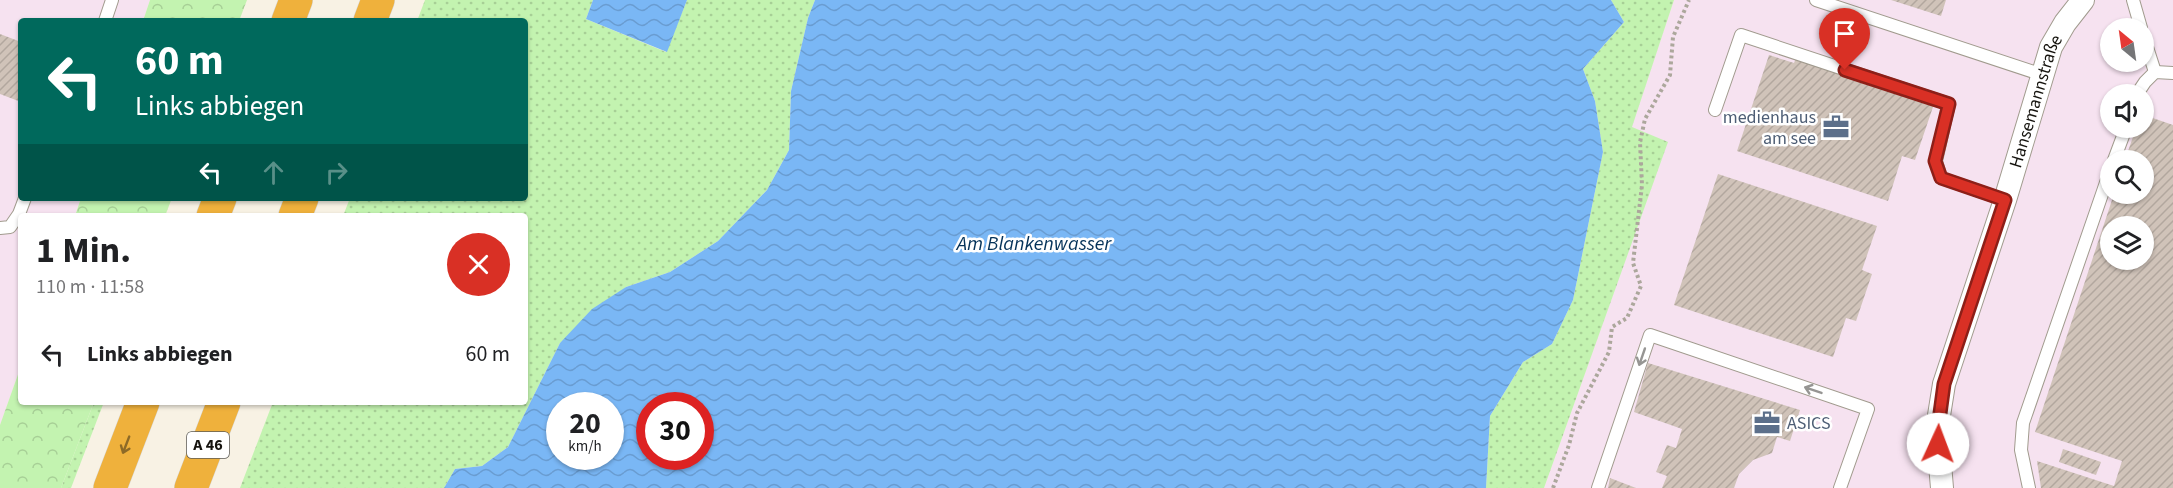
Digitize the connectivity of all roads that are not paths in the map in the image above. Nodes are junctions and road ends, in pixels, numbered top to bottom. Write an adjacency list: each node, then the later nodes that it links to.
1 (112, 0): 7 (lane)
2 (296, 0): 8 (highway)
3 (378, 0): 9 (highway)
4 (1816, 0): 14 (lane)
5 (2083, 0): 14 (street, Hansemannstraße)
6 (2133, 0): 10 (lane)
7 (106, 18)
8 (289, 18)
9 (371, 18)
10 (2138, 18)
11 (2154, 69): 12 (lane)
12 (2155, 72): 13 (lane); 15 (lane)
13 (2173, 73)
14 (2043, 75): 17 (street, Hansemannstraße)
15 (2144, 84)
16 (1715, 110): 17 (lane)
17 (2005, 200): 27 (street, Hansemannstraße)
18 (2100, 200): 28 (lane)
19 (18, 215): 20 (lane)
20 (0, 228)
21 (142, 405): 23 (highway, one-way to 23)
22 (223, 405): 24 (highway, A 46)
23 (110, 488)
24 (191, 488)
25 (1598, 488): 26 (lane, one-way to 25)
26 (1840, 488)
27 (1942, 488)
28 (2029, 488)

